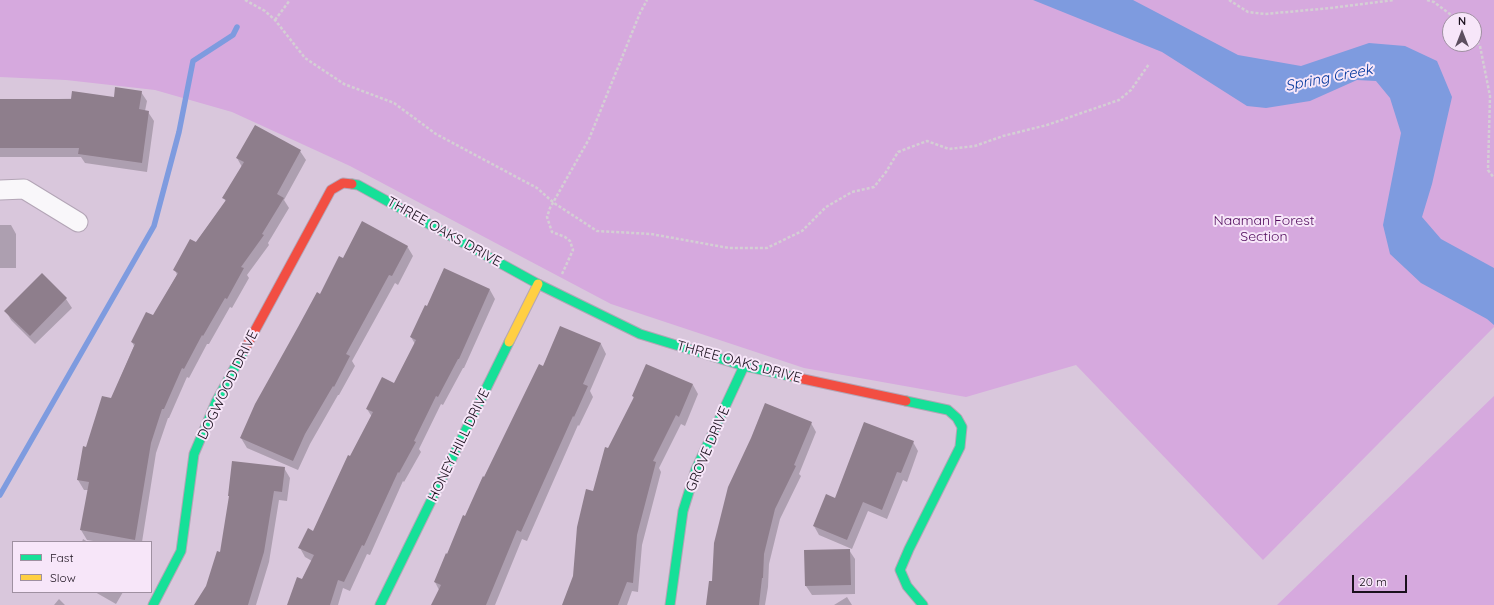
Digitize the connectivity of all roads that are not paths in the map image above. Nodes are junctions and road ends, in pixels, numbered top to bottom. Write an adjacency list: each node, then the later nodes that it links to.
1 (343, 183): 4 (street, THREE OAKS DRIVE); 6 (street, DOGWOOD DRIVE)
2 (0, 190): 3 (street)
3 (78, 222)
4 (538, 284): 5 (street, THREE OAKS DRIVE); 7 (street, HONEY HILL DRIVE)
5 (744, 366): 8 (street, GROVE DRIVE); 9 (street, THREE OAKS DRIVE)
6 (153, 605)
7 (380, 605)
8 (670, 605)
9 (923, 605)

